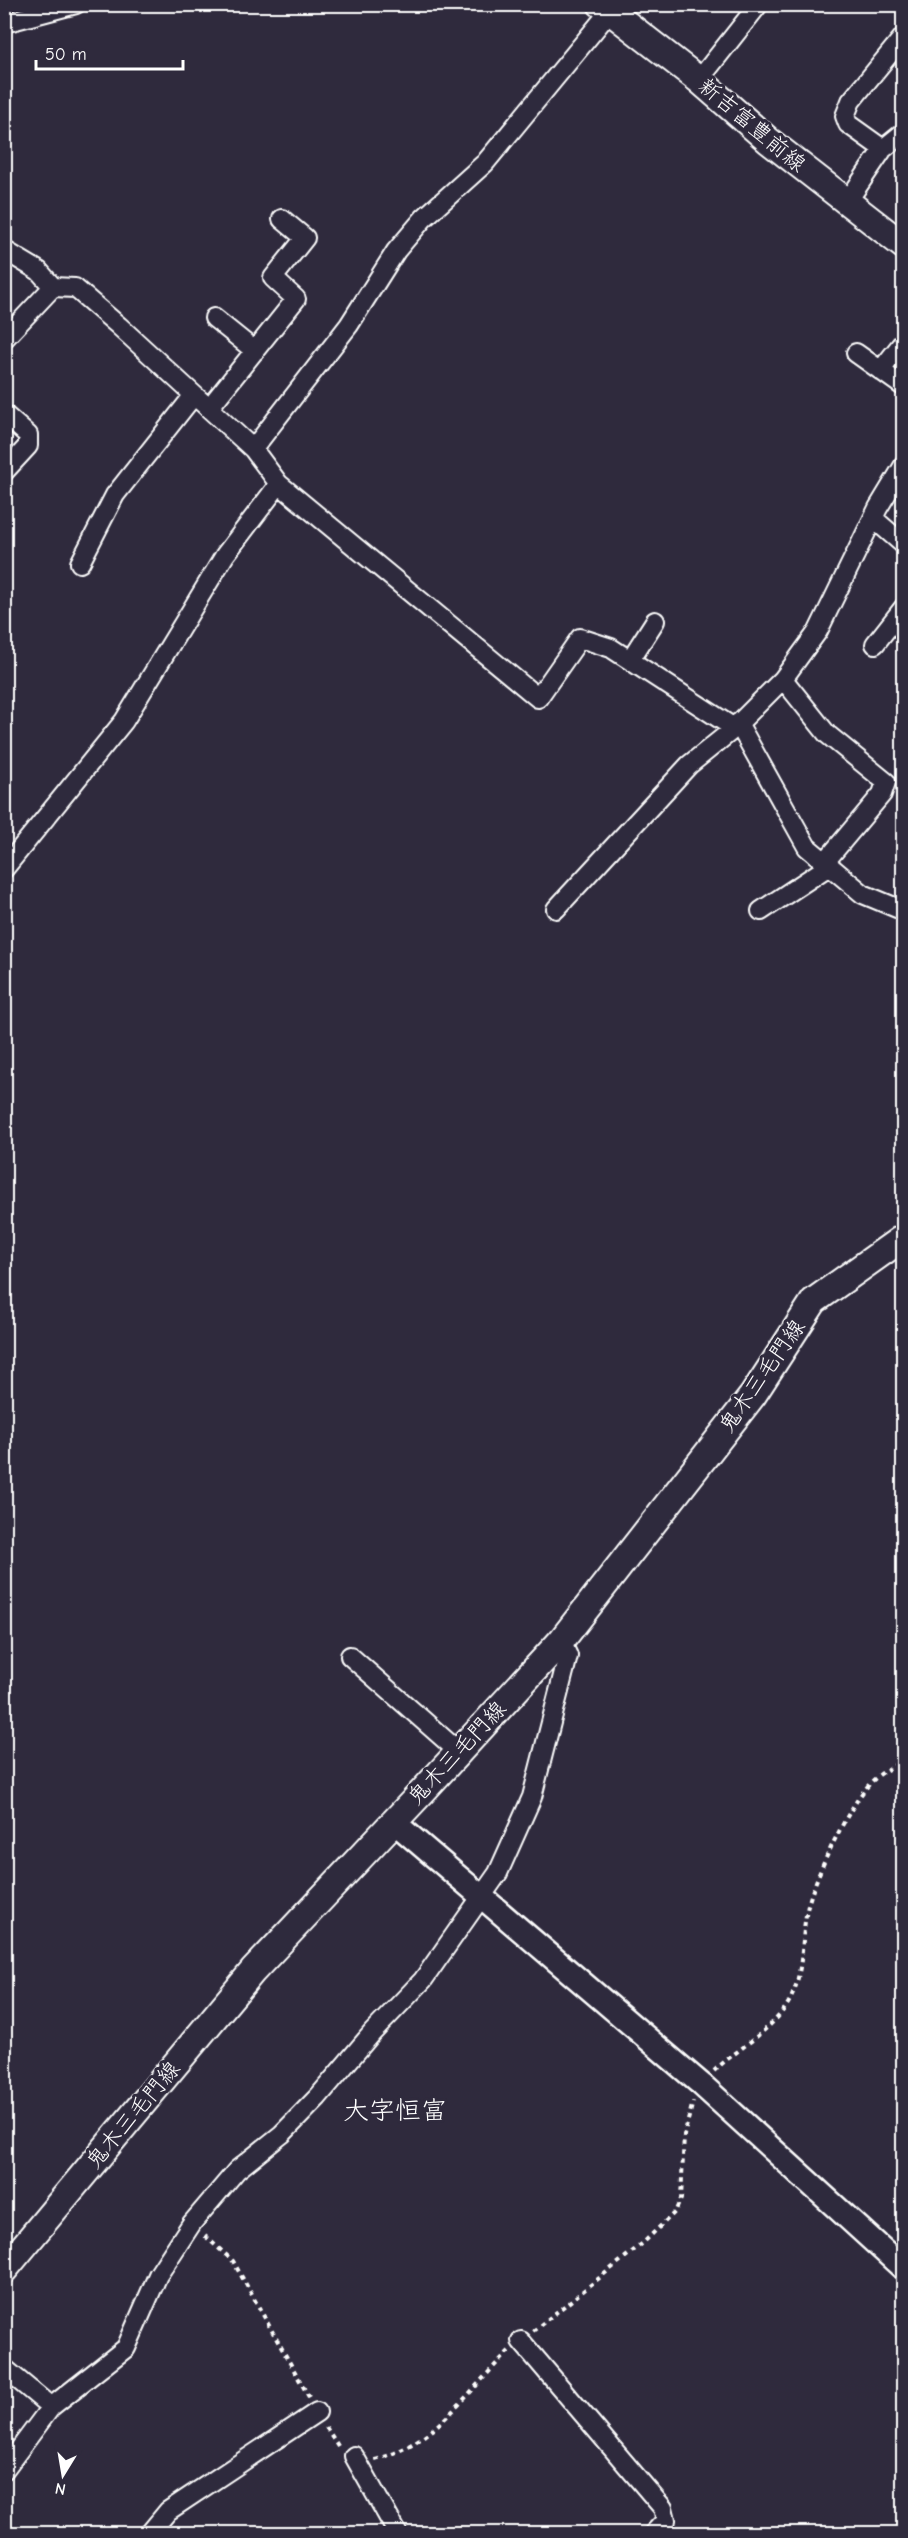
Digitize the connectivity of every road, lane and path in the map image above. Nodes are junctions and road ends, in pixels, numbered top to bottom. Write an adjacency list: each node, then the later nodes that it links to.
1 (76, 4): 4 (street)
2 (759, 4): 6 (street)
3 (606, 8): 6 (main road, 新吉富豊前線); 24 (street)
4 (4, 23)
5 (903, 36): 8 (street)
6 (699, 80): 9 (main road, 新吉富豊前線)
7 (903, 132): 8 (street)
8 (883, 149): 9 (street)
9 (847, 202): 11 (main road, 新吉富豊前線)
10 (282, 219): 17 (street)
11 (903, 246)
12 (4, 250): 13 (street)
13 (54, 287): 15 (street); 21 (street)
14 (214, 318): 17 (street)
15 (4, 339)
16 (903, 341): 19 (street)
17 (255, 351): 22 (street)
18 (856, 353): 19 (street)
19 (881, 370): 20 (street)
20 (903, 387)
21 (194, 395): 22 (street); 30 (street)
22 (209, 408): 24 (street)
23 (4, 414): 26 (street)
24 (253, 449): 27 (street)
25 (903, 465): 28 (street)
26 (4, 472)
27 (279, 484): 34 (street); 38 (street)
28 (873, 519): 29 (street); 35 (street)
29 (903, 545)
30 (80, 563)
31 (903, 607): 33 (street)
32 (655, 621): 34 (street)
33 (875, 644)
34 (630, 660): 36 (street)
35 (783, 679): 36 (street); 37 (street)
36 (736, 726): 37 (street); 39 (street)
37 (827, 864): 40 (street); 41 (street)
38 (4, 869)
39 (556, 909)
40 (761, 910)
41 (903, 911)
42 (903, 1237): 43 (main road, 鬼木三毛門線)
43 (561, 1641): 45 (main road, 鬼木三毛門線); 48 (street)
44 (350, 1656): 45 (street)
45 (459, 1752): 47 (main road, 鬼木三毛門線)
46 (903, 1760): 49 (path)
47 (394, 1822): 48 (street); 52 (main road, 鬼木三毛門線)
48 (480, 1895): 49 (street); 50 (street)
49 (702, 2085): 51 (street); 53 (path)
50 (192, 2223): 55 (street); 56 (path)
51 (903, 2269)
52 (4, 2270)
53 (521, 2341): 57 (path); 61 (street)
54 (4, 2368): 55 (street)
55 (51, 2407): 58 (street)
56 (317, 2412): 57 (path); 59 (street)
57 (354, 2456): 60 (street)
58 (4, 2470)
59 (149, 2534)
60 (398, 2534)
61 (653, 2534)

